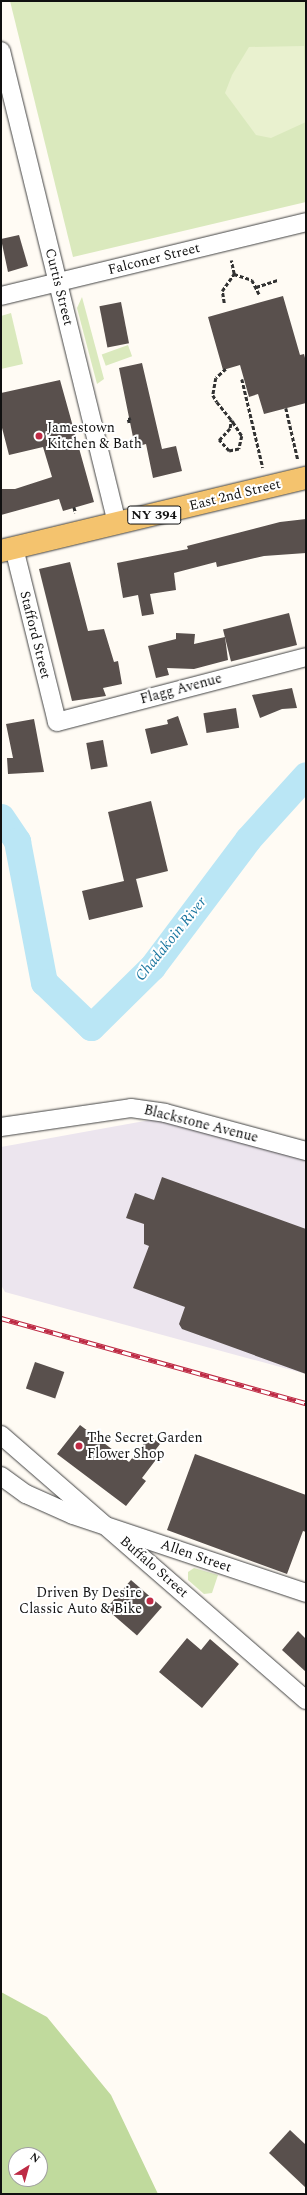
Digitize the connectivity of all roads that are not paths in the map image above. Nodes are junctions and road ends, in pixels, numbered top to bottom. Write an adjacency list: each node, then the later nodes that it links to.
1 (1, 51): 3 (street, Curtis Street)
2 (306, 222): 3 (street, Falconer Street)
3 (58, 283): 4 (street, Falconer Street); 6 (street, Curtis Street)
4 (1, 296)
5 (302, 469): 6 (main road, East 2nd Street / NY 394)
6 (117, 523): 7 (main road, East 2nd Street / NY 394)
7 (8, 549): 9 (street, Stafford Street)
8 (306, 657): 9 (street, Flagg Avenue)
9 (57, 722)
10 (1, 1127): 11 (street, Blackstone Avenue)
11 (306, 1151)
12 (1, 1435): 13 (street, Buffalo Street)
13 (31, 1460): 14 (street); 15 (street, Buffalo Street)
14 (7, 1480): 15 (street, Allen Street)
15 (108, 1527): 16 (street, Allen Street); 17 (street, Buffalo Street)
16 (306, 1592)
17 (306, 1700)

